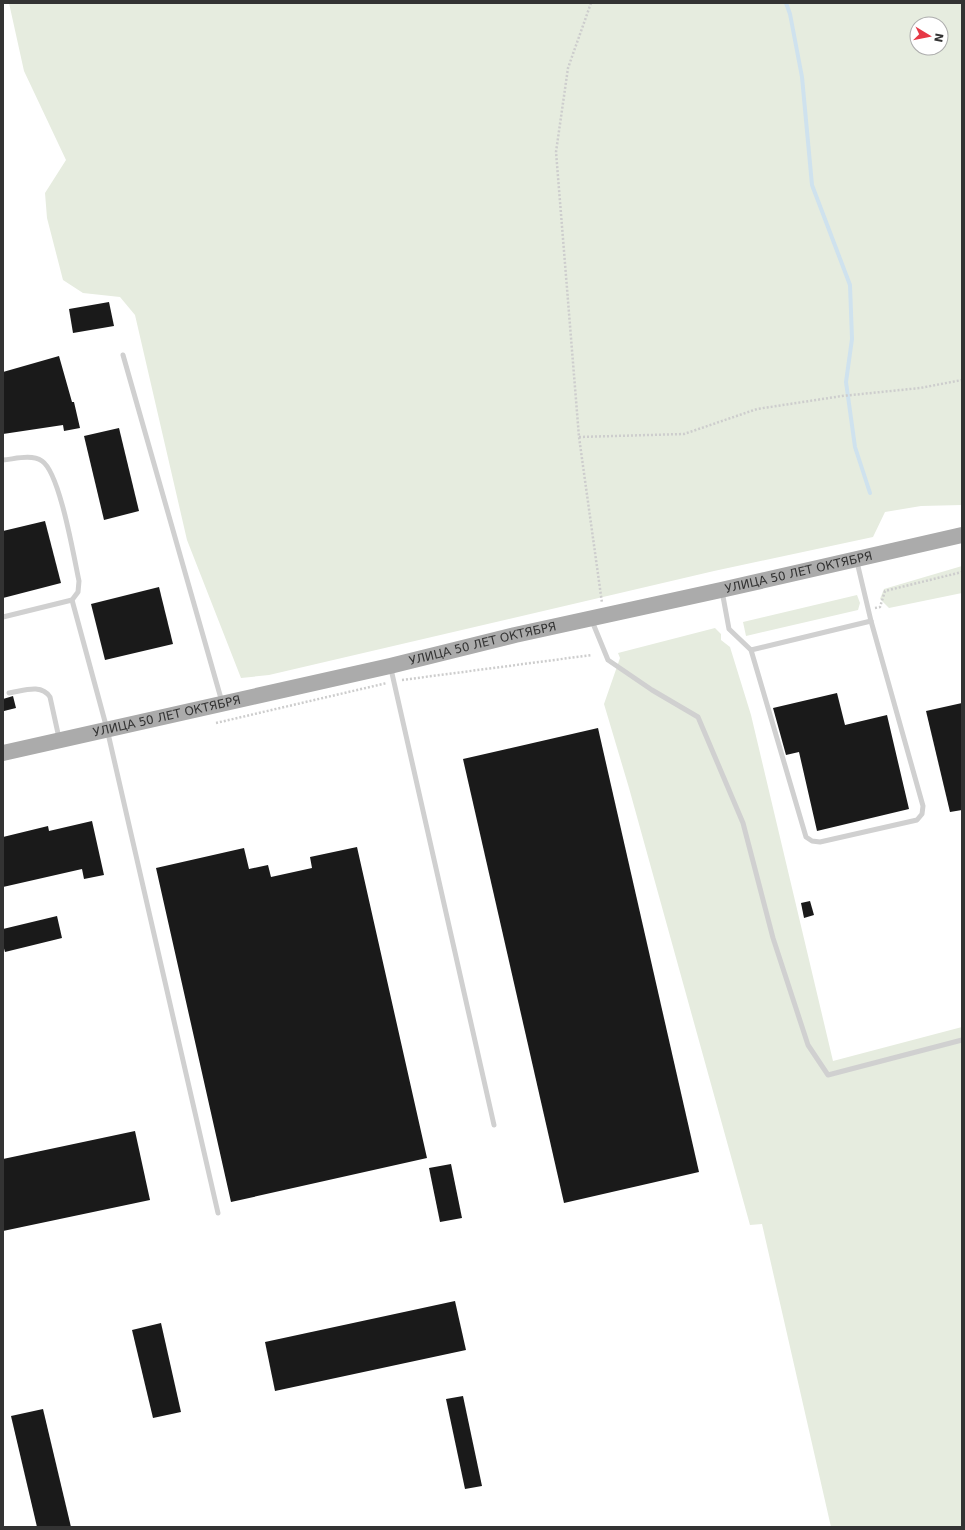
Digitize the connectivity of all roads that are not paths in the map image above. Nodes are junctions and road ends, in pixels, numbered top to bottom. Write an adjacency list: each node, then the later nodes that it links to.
1 (124, 355): 13 (lane)
2 (3, 460): 6 (lane)
3 (962, 535): 4 (main road, УЛИЦА 50 ЛЕТ ОКТЯБРЯ)
4 (856, 559): 5 (main road, УЛИЦА 50 ЛЕТ ОКТЯБРЯ); 9 (lane)
5 (721, 590): 8 (main road, УЛИЦА 50 ЛЕТ ОКТЯБРЯ); 10 (lane)
6 (72, 600): 7 (lane); 14 (lane)
7 (3, 617)
8 (598, 617): 11 (main road, УЛИЦА 50 ЛЕТ ОКТЯБРЯ); 17 (lane)
9 (871, 621): 10 (lane); 10 (lane)
10 (751, 650)
11 (390, 666): 13 (main road, УЛИЦА 50 ЛЕТ ОКТЯБРЯ); 18 (lane)
12 (9, 693): 15 (lane)
13 (222, 703): 14 (main road, УЛИЦА 50 ЛЕТ ОКТЯБРЯ)
14 (107, 729): 15 (main road, УЛИЦА 50 ЛЕТ ОКТЯБРЯ); 19 (lane)
15 (60, 740): 16 (main road, УЛИЦА 50 ЛЕТ ОКТЯБРЯ)
16 (3, 753)
17 (962, 1040)
18 (494, 1125)
19 (218, 1213)

